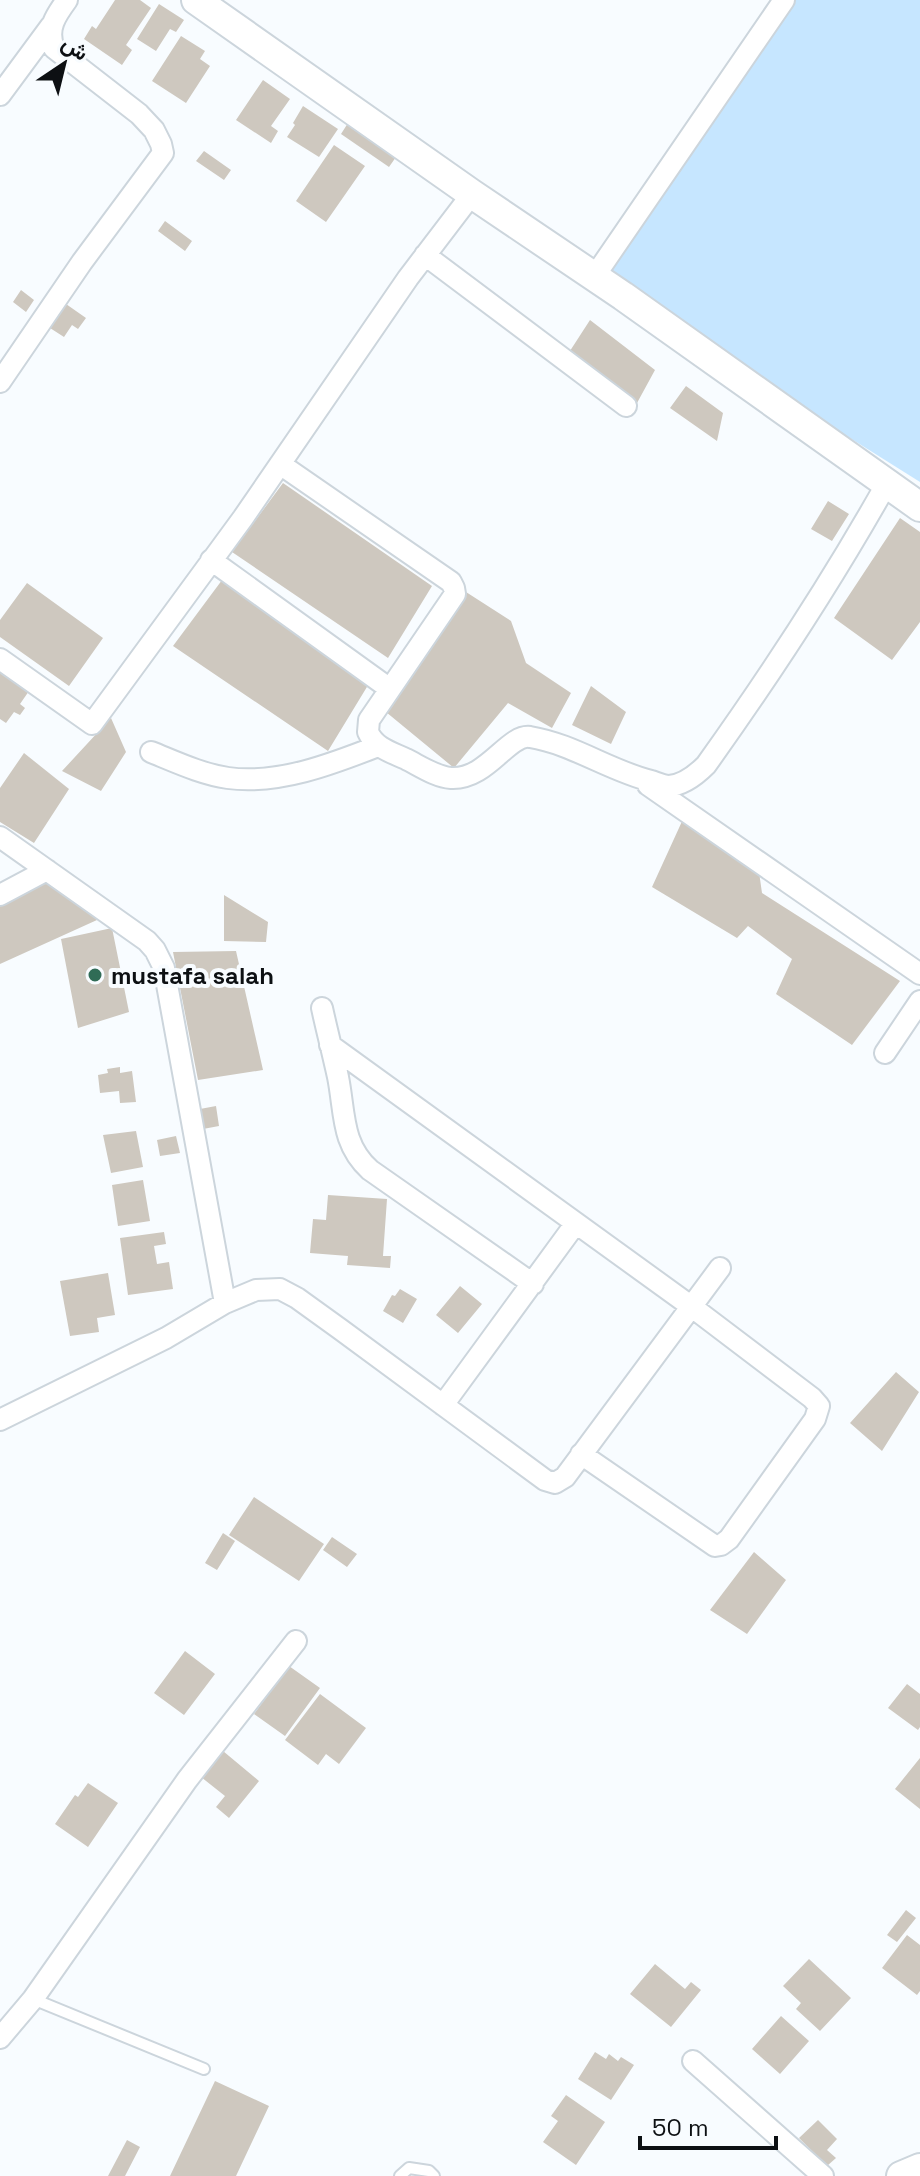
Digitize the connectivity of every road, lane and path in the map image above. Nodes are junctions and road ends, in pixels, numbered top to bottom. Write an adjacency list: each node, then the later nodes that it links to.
1 (67, 0): 4 (street)
2 (196, 0): 6 (main road)
3 (784, 0): 8 (street)
4 (51, 26): 5 (street); 9 (street)
5 (0, 95)
6 (472, 194): 7 (street); 8 (main road)
7 (425, 255): 10 (street); 11 (street)
8 (594, 277): 12 (main road)
9 (0, 382)
10 (626, 406)
11 (280, 464): 14 (street); 16 (street)
12 (887, 483): 13 (main road); 19 (street)
13 (920, 507)
14 (211, 560): 15 (street); 16 (street)
15 (0, 659)
16 (390, 689): 17 (street)
17 (378, 746): 18 (street); 19 (street)
18 (151, 752)
19 (638, 778): 23 (street)
20 (0, 837): 21 (street)
21 (47, 870): 22 (street); 31 (street)
22 (0, 895)
23 (920, 974)
24 (920, 1001): 27 (street)
25 (322, 1008): 26 (street)
26 (330, 1045): 28 (street); 30 (street)
27 (885, 1053)
28 (576, 1223): 30 (street); 32 (street)
29 (720, 1268): 32 (street)
30 (533, 1284): 33 (street)
31 (225, 1303): 33 (street); 34 (street)
32 (692, 1307): 35 (street); 35 (street)
33 (443, 1405): 35 (street)
34 (0, 1420)
35 (581, 1454)
36 (296, 1641): 37 (street)
37 (33, 1999): 38 (street); 40 (lane)
38 (0, 2038)
39 (693, 2061): 44 (street)
40 (204, 2069)
41 (920, 2168): 45 (main road)
42 (400, 2176): 43 (lane)
43 (434, 2176)
44 (823, 2176)
45 (901, 2176)

